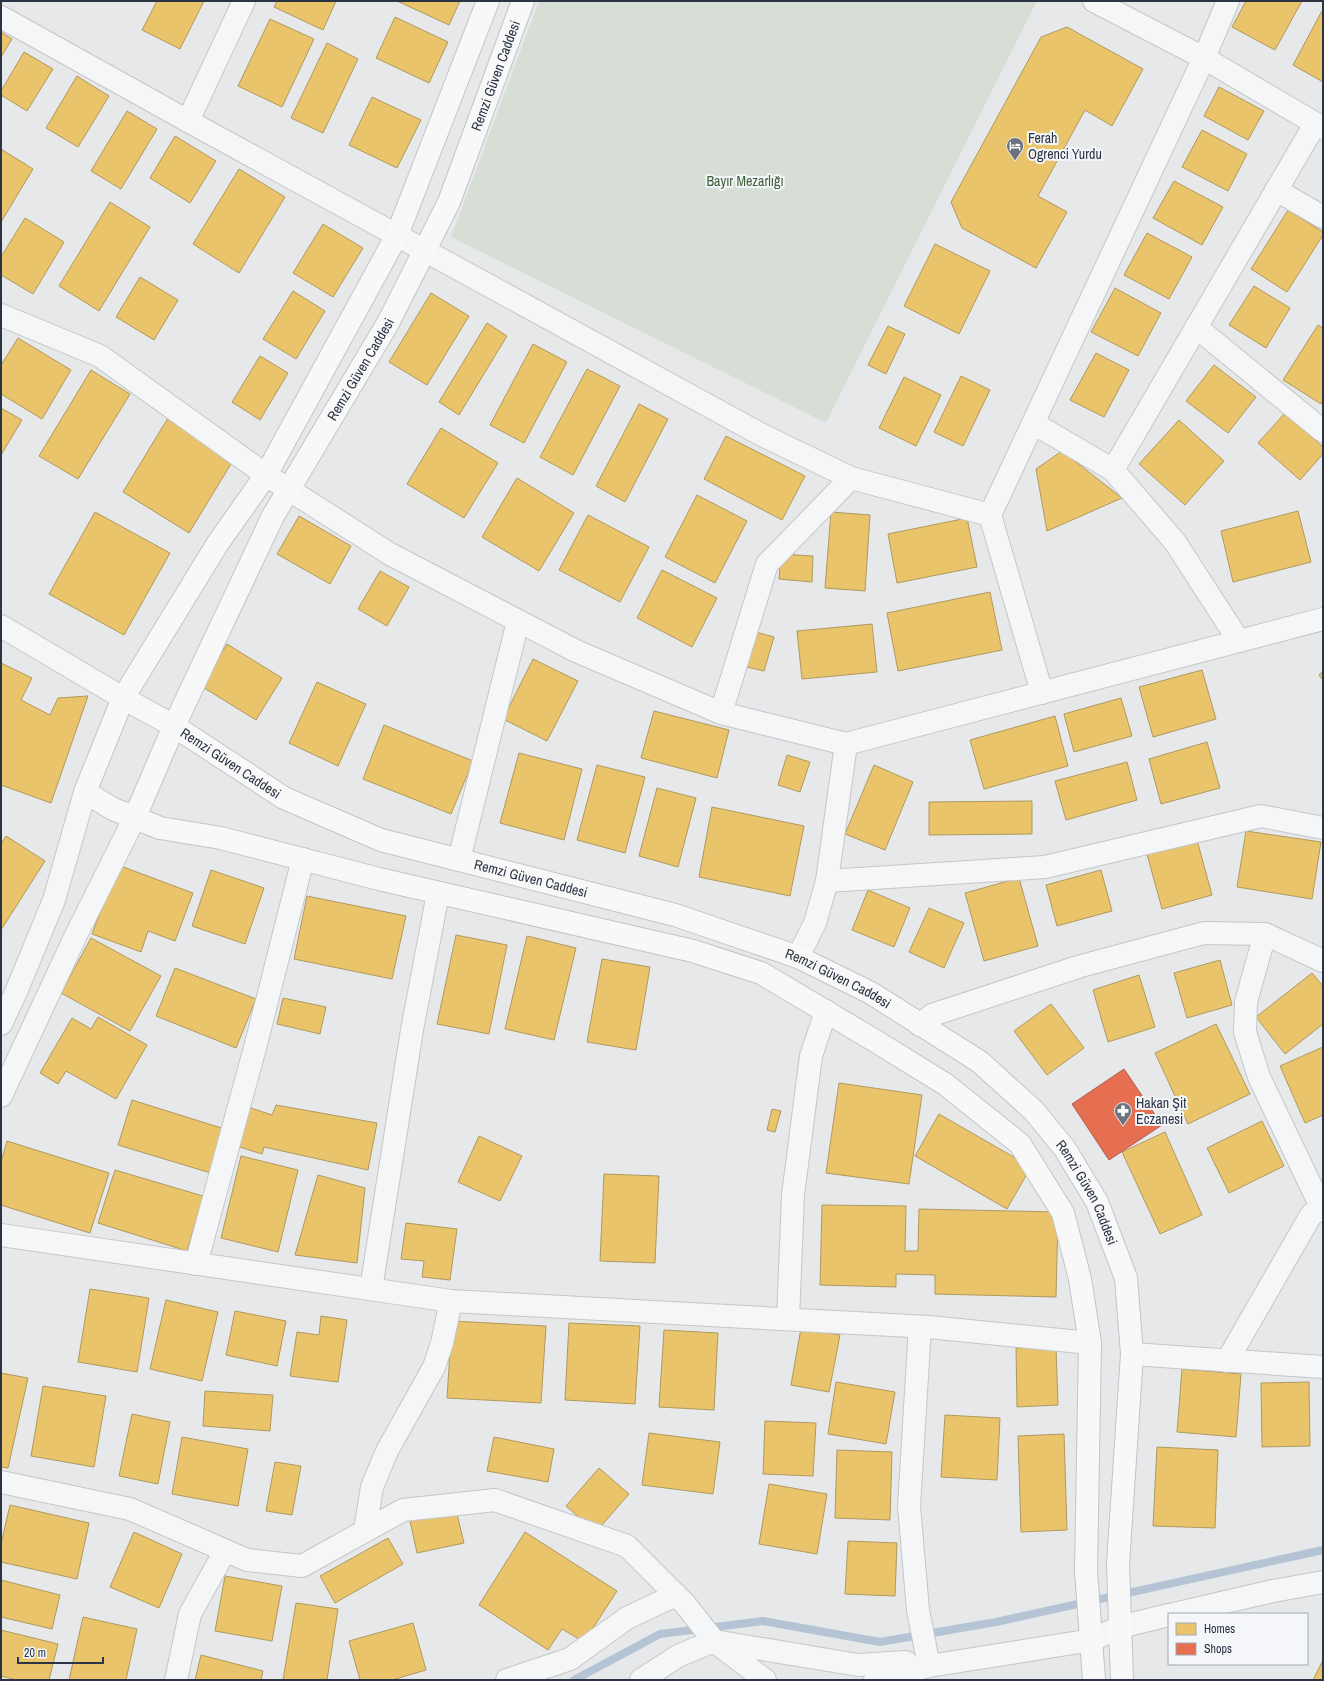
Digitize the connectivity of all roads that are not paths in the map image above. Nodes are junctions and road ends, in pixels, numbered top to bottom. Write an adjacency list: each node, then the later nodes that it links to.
1 (244, 1): 8 (street)
2 (488, 1): 12 (main road)
3 (523, 1): 13 (main road, Remzi Güven Caddesi)
4 (1094, 1): 7 (street)
5 (1228, 1): 7 (street)
6 (1, 17): 8 (street)
7 (1204, 58): 9 (street); 16 (street)
8 (188, 121): 12 (street)
9 (1319, 126): 10 (street)
10 (1276, 190): 11 (street); 15 (street)
11 (1323, 217)
12 (397, 235): 13 (street); 19 (main road)
13 (425, 250): 20 (street); 21 (main road, Remzi Güven Caddesi)
14 (1, 315): 19 (street)
15 (1196, 327): 17 (street); 18 (street)
16 (1033, 423): 18 (street); 22 (street)
17 (1323, 430)
18 (1113, 470): 26 (street)
19 (266, 474): 21 (street); 28 (main road)
20 (851, 478): 22 (street); 29 (street)
21 (289, 489): 24 (street); 30 (main road, Remzi Güven Caddesi)
22 (990, 515): 27 (street)
23 (1323, 619): 26 (street)
24 (518, 621): 29 (street); 36 (street)
25 (1, 626): 28 (street)
26 (1239, 640): 27 (street)
27 (1042, 693): 31 (street)
28 (123, 698): 30 (main road, Remzi Güven Caddesi); 32 (main road)
29 (721, 712): 31 (street)
30 (174, 726): 33 (main road, Remzi Güven Caddesi); 36 (main road, Remzi Güven Caddesi)
31 (846, 744): 37 (street)
32 (85, 792): 33 (main road, Remzi Güven Caddesi); 42 (street)
33 (134, 818): 35 (main road, Remzi Güven Caddesi); 46 (street)
34 (1323, 828): 37 (street)
35 (303, 859): 38 (main road, Remzi Güven Caddesi); 49 (street)
36 (459, 860): 40 (main road, Remzi Güven Caddesi)
37 (827, 881): 40 (street)
38 (438, 893): 43 (main road, Remzi Güven Caddesi); 50 (street)
39 (1265, 934): 41 (street); 45 (street); 47 (street)
40 (798, 957): 45 (main road, Remzi Güven Caddesi)
41 (1323, 961)
42 (9, 988): 44 (street)
43 (826, 1011): 52 (street); 54 (main road, Remzi Güven Caddesi)
44 (1, 1024)
45 (920, 1025): 55 (main road, Remzi Güven Caddesi)
46 (1, 1096)
47 (1322, 1207): 56 (street)
48 (1, 1236): 49 (street)
49 (196, 1264): 50 (street)
50 (371, 1289): 51 (street)
51 (451, 1301): 52 (street); 59 (street)
52 (788, 1319): 53 (street)
53 (920, 1327): 54 (street); 68 (street)
54 (1090, 1343): 67 (main road, Remzi Güven Caddesi)
55 (1132, 1354): 56 (street); 65 (main road, Remzi Güven Caddesi)
56 (1227, 1361): 57 (street)
57 (1323, 1367)
58 (1, 1482): 60 (street)
59 (365, 1531): 60 (street); 62 (street)
60 (225, 1551): 69 (street)
61 (1323, 1582): 63 (street)
62 (681, 1600): 66 (street); 70 (street)
63 (1178, 1613)
64 (1168, 1615): 65 (street)
65 (1120, 1618): 67 (street); 75 (main road)
66 (712, 1639): 68 (street); 71 (street); 72 (street)
67 (1092, 1640): 68 (street); 74 (main road)
68 (925, 1665): 73 (street)
69 (176, 1680)
70 (507, 1680)
71 (641, 1680)
72 (765, 1680)
73 (875, 1680)
74 (1094, 1680)
75 (1122, 1680)

